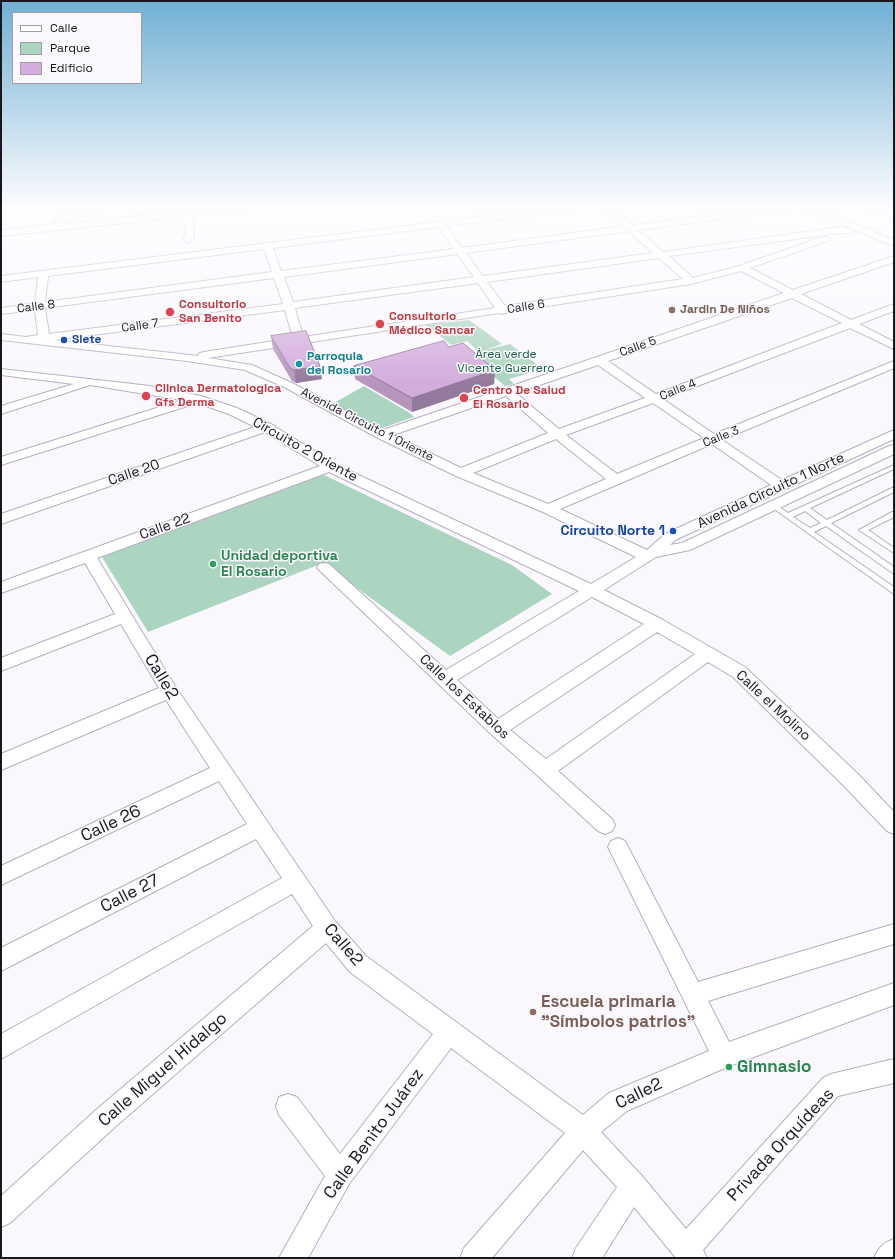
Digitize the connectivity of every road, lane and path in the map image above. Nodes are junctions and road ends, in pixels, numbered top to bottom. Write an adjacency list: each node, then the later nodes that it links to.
1 (99, 267): 10 (street)
2 (275, 267): 11 (street)
3 (338, 267): 11 (street, Calle 8)
4 (472, 267): 13 (street)
5 (568, 267): 13 (street, Calle 7)
6 (674, 267): 14 (street)
7 (745, 267): 9 (street, Calle 6)
8 (871, 267): 15 (street, Calle 5)
9 (742, 268): 14 (street, Calle 6); 15 (street)
10 (43, 274): 12 (street); 17 (street)
11 (278, 275): 16 (street); 17 (street, Calle 8)
12 (1, 279)
13 (480, 279): 16 (street, Calle 7); 19 (street)
14 (691, 282): 19 (street, Calle 6)
15 (791, 294): 21 (street); 28 (street, Calle 5)
16 (289, 305): 23 (street, Calle 7); 25 (street)
17 (40, 306): 20 (street, Calle 8); 23 (street)
18 (894, 306): 21 (street, Calle 4)
19 (503, 311): 25 (street, Calle 6)
20 (1, 312)
21 (849, 323): 26 (street); 33 (street, Calle 4)
22 (1, 338): 24 (street, Avenida Circuito 1 Oriente)
23 (44, 338): 24 (street, Calle 7)
24 (25, 340): 27 (street, Avenida Circuito 1 Oriente)
25 (299, 342): 27 (street, Calle 6)
26 (894, 346)
27 (187, 358): 38 (street, Avenida Circuito 1 Oriente)
28 (600, 361): 32 (street, Calle 5); 33 (street)
29 (894, 364): 40 (street, Calle 3)
30 (1, 372): 31 (street, Circuito 2 Oriente)
31 (92, 382): 34 (street, Circuito 2 Oriente); 35 (street)
32 (508, 392): 37 (street); 38 (street, Calle 5)
33 (656, 398): 37 (street, Calle 4); 40 (street)
34 (197, 399): 36 (street, Circuito 2 Oriente); 41 (street)
35 (1, 410)
36 (267, 428): 42 (street, Circuito 2 Oriente); 53 (street, Calle 20)
37 (557, 434): 44 (street, Calle 4); 45 (street)
38 (382, 435): 44 (street, Avenida Circuito 1 Oriente)
39 (893, 439): 46 (street, Avenida Circuito 1 Norte); 48 (street, Avenida Circuito 1 Norte)
40 (714, 440): 45 (street, Calle 3); 46 (street)
41 (1, 462)
42 (330, 467): 58 (street, Calle 22); 62 (street, Circuito 2 Oriente)
43 (894, 467): 49 (lane)
44 (461, 472): 50 (street, Avenida Circuito 1 Oriente)
45 (615, 479): 50 (street, Calle 3)
46 (781, 486): 57 (street, Avenida Circuito 1 Norte)
47 (894, 489): 54 (lane)
48 (773, 506): 52 (lane); 57 (street, Avenida Circuito 1 Norte)
49 (805, 508): 52 (lane); 54 (lane)
50 (548, 509): 57 (street, Avenida Circuito 1 Oriente)
51 (894, 514): 56 (lane)
52 (788, 516): 55 (lane)
53 (1, 519)
54 (826, 523): 55 (lane); 60 (lane)
55 (810, 531): 63 (lane)
56 (894, 551)
57 (649, 555): 62 (street)
58 (88, 556): 61 (street, Calle 22); 64 (street, Calle2)
59 (324, 568): 68 (street, Calle los Establos)
60 (894, 571)
61 (1, 588)
62 (591, 590): 65 (street, Calle el Molino); 68 (street)
63 (894, 591)
64 (124, 616): 67 (street); 69 (street, Calle2)
65 (657, 624): 66 (street, Calle el Molino); 70 (street)
66 (707, 654): 72 (street); 75 (street, Calle el Molino)
67 (1, 665)
68 (445, 679): 70 (street, Calle los Establos)
69 (169, 692): 71 (street); 73 (street, Calle2)
70 (497, 730): 72 (street, Calle los Establos)
71 (1, 762)
72 (545, 770): 74 (street, Calle los Establos)
73 (222, 771): 76 (street, Calle2); 78 (street, Calle 26)
74 (605, 825)
75 (894, 825)
76 (260, 827): 79 (street, Calle2); 82 (street, Calle 27)
77 (618, 847): 84 (street)
78 (1, 876)
79 (296, 881): 80 (street, Calle2); 86 (street)
80 (327, 928): 85 (street, Calle2); 93 (street, Calle Miguel Hidalgo)
81 (894, 934): 84 (street)
82 (1, 960)
83 (894, 994): 87 (street, Calle2)
84 (693, 995): 87 (street)
85 (448, 1032): 90 (street, Calle2); 91 (street, Calle Benito Juárez)
86 (1, 1047)
87 (724, 1056): 90 (street, Calle2)
88 (894, 1071): 95 (street, Privada Orquídeas)
89 (288, 1106): 91 (street)
90 (583, 1131): 92 (street); 97 (street)
91 (340, 1175): 96 (street, Calle Benito Juárez)
92 (633, 1186): 95 (street); 98 (street)
93 (1, 1214)
94 (894, 1252): 99 (street)
95 (689, 1254)
96 (292, 1258)
97 (474, 1258)
98 (586, 1258)
99 (888, 1258)

